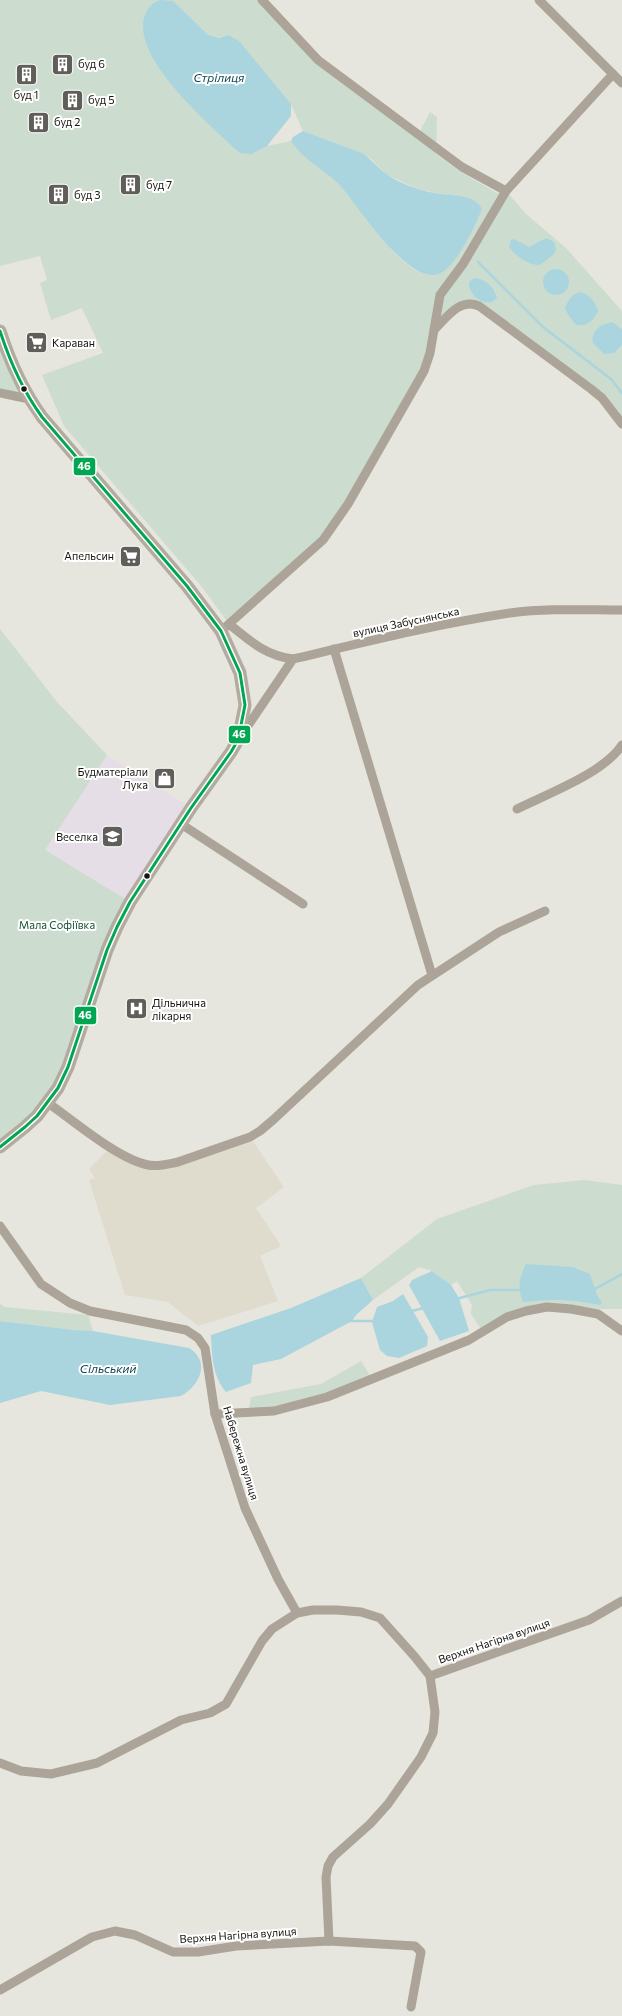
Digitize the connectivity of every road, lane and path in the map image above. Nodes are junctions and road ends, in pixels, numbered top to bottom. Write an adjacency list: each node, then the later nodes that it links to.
1 (262, 0): 5 (street)
2 (538, 0): 3 (street)
3 (613, 74): 4 (street); 5 (street)
4 (622, 83)
5 (506, 191): 6 (street)
6 (435, 329): 10 (street); 12 (street)
7 (0, 331): 9 (main road)
8 (0, 393): 9 (street)
9 (29, 399): 12 (main road)
10 (622, 424)
11 (622, 610): 13 (street, вулиця Забуснянська)
12 (225, 627): 14 (street); 15 (main road)
13 (334, 649): 14 (street, вулиця Забуснянська); 21 (street)
14 (293, 659): 15 (street)
15 (238, 740): 18 (main road)
16 (622, 745): 17 (street)
17 (517, 809)
18 (181, 824): 19 (street); 22 (main road)
19 (302, 904)
20 (545, 911): 21 (street)
21 (432, 975): 22 (street)
22 (48, 1103): 23 (main road)
23 (0, 1147)
24 (0, 1226): 26 (street, Набережна вулиця)
25 (622, 1331): 26 (street)
26 (215, 1414): 28 (street, Набережна вулиця)
27 (622, 1601): 29 (street, Верхня Нагірна вулиця)
28 (297, 1613): 29 (street); 30 (street)
29 (430, 1676): 31 (street, Верхня Нагірна вулиця)
30 (0, 1763)
31 (329, 1941): 32 (street, Верхня Нагірна вулиця); 33 (street, Верхня Нагірна вулиця)
32 (0, 1990)
33 (411, 2007)

